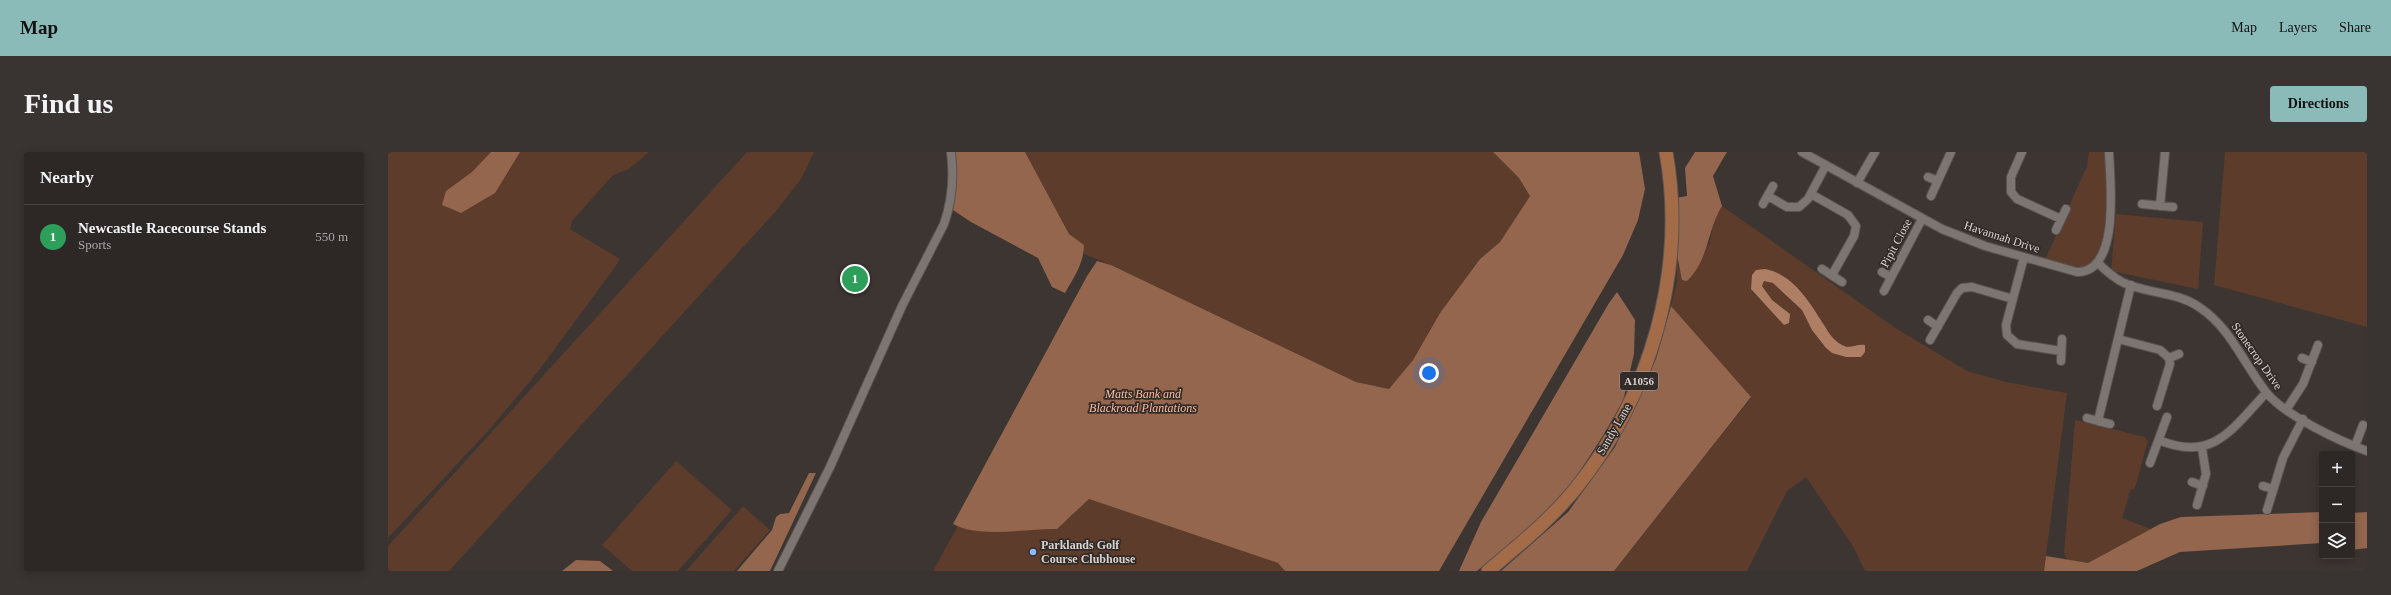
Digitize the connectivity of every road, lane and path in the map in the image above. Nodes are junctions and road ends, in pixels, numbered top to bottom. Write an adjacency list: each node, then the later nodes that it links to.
1 (951, 152): 67 (street)
2 (1666, 152): 68 (main road, Sandy Lane / A1056)
3 (1802, 152): 9 (street, Havannah Drive)
4 (1875, 152): 12 (street)
5 (1951, 152): 11 (street)
6 (2022, 152): 23 (street)
7 (2109, 152): 26 (street)
8 (2165, 152): 19 (street)
9 (1826, 165): 12 (street, Havannah Drive); 14 (street)
10 (1928, 177): 11 (street)
11 (1938, 181): 16 (street)
12 (1857, 183): 22 (street, Havannah Drive)
13 (1773, 186): 15 (street)
14 (1810, 194): 15 (street); 29 (street)
15 (1768, 196): 17 (street)
16 (1931, 196)
17 (1763, 204)
18 (2142, 204): 19 (street)
19 (2160, 206): 20 (street)
20 (2173, 207)
21 (2066, 209): 23 (street)
22 (1922, 219): 25 (street, Havannah Drive); 30 (street, Pipit Close)
23 (2061, 219): 24 (street)
24 (2056, 230)
25 (2024, 257): 26 (street, Havannah Drive); 34 (street)
26 (2098, 263): 32 (street, Stonecrop Drive)
27 (1822, 269): 29 (street)
28 (1882, 272): 30 (street, Pipit Close)
29 (1832, 275): 31 (street)
30 (1891, 277): 33 (street, Pipit Close)
31 (1842, 282)
32 (2131, 285): 38 (street); 47 (street, Stonecrop Drive)
33 (1884, 291)
34 (2013, 299): 36 (street); 41 (street)
35 (1928, 320): 36 (street)
36 (1938, 327): 39 (street)
37 (2062, 339): 41 (street)
38 (2118, 339): 43 (street); 53 (street)
39 (1930, 340)
40 (2318, 346): 46 (street)
41 (2061, 351): 45 (street)
42 (2179, 354): 43 (street)
43 (2170, 358): 48 (street)
44 (2302, 358): 46 (street)
45 (2061, 361)
46 (2312, 362): 49 (street)
47 (2266, 393): 49 (street, Stonecrop Drive); 58 (street)
48 (2157, 406)
49 (2286, 410): 52 (street, Stonecrop Drive)
50 (2167, 417): 56 (street)
51 (2087, 418): 53 (street)
52 (2303, 420): 57 (street, Stonecrop Drive); 64 (street)
53 (2098, 421): 54 (street)
54 (2110, 424)
55 (2362, 425): 57 (street)
56 (2159, 440): 58 (street); 60 (street)
57 (2355, 446): 59 (street, Stonecrop Drive)
58 (2202, 448): 62 (street)
59 (2367, 451)
60 (2150, 463)
61 (2192, 482): 62 (street)
62 (2203, 486): 65 (street)
63 (2263, 486): 64 (street)
64 (2273, 489): 66 (street)
65 (2198, 506)
66 (2267, 510)
67 (778, 571)
68 (1488, 571)

